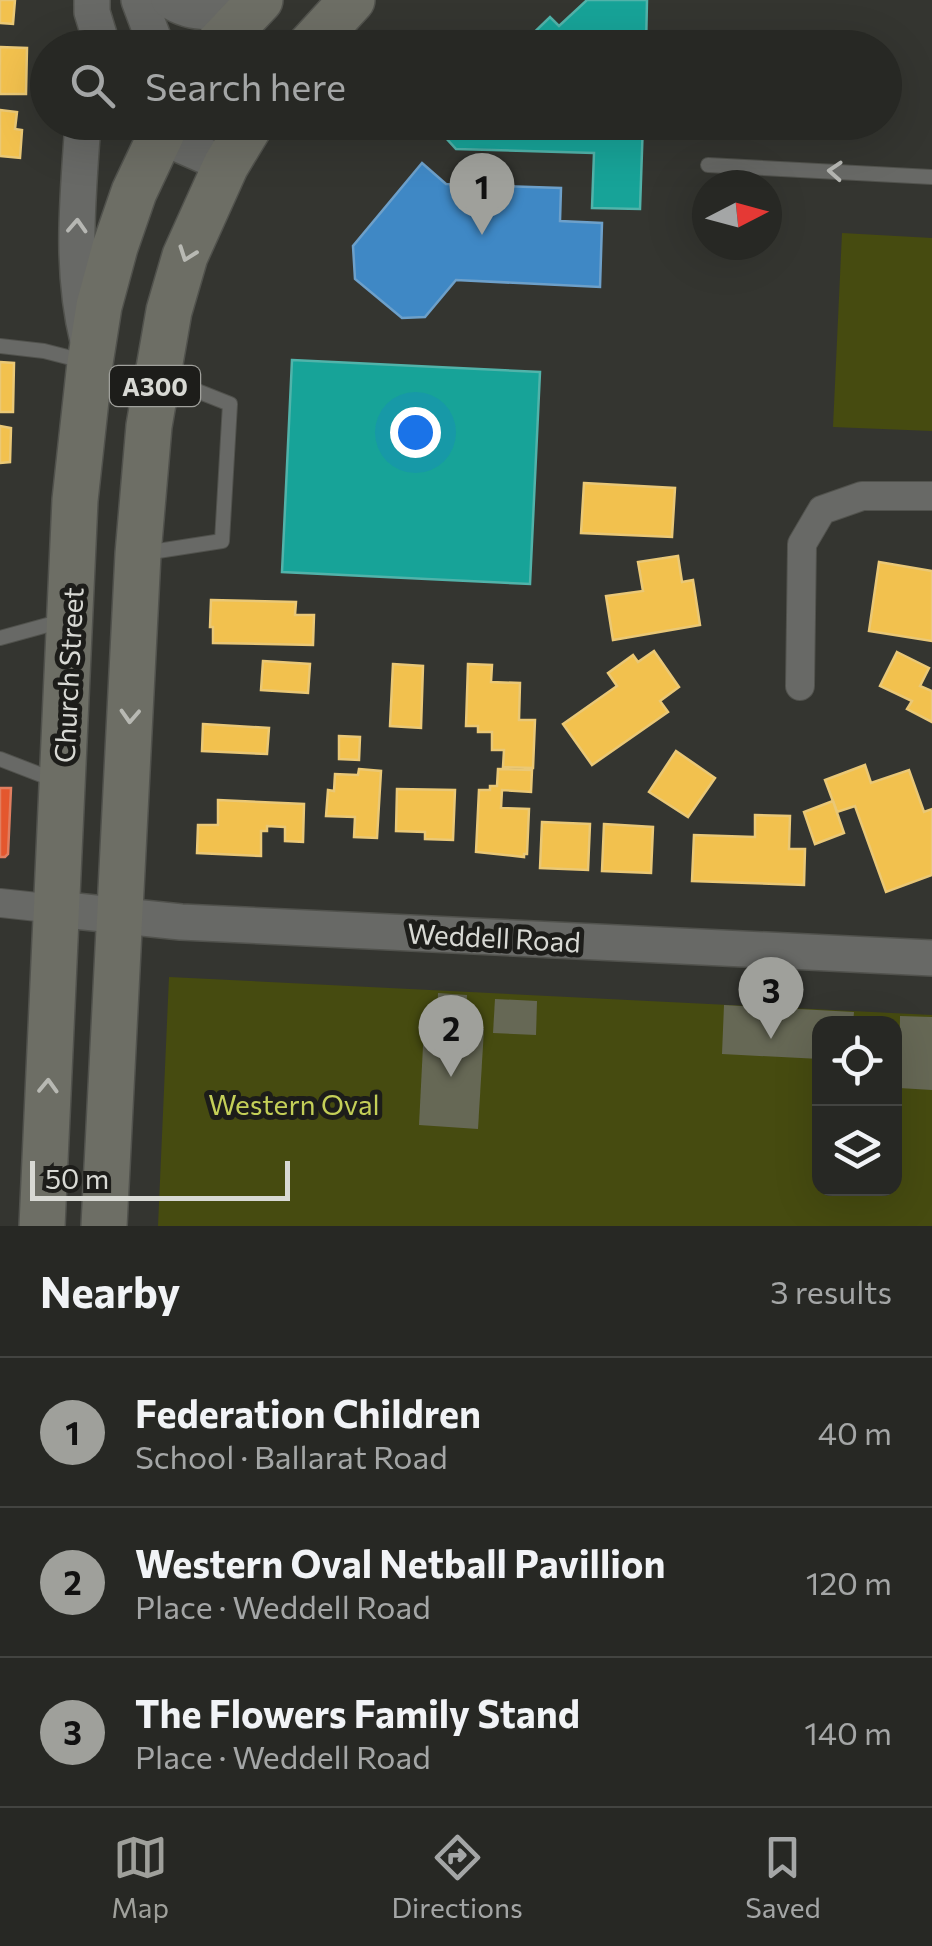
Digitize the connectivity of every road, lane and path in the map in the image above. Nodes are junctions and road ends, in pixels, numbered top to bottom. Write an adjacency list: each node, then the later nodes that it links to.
1 (140, 0): 5 (street)
2 (168, 0): 4 (street)
3 (352, 0): 7 (highway)
4 (258, 2): 6 (highway)
5 (151, 30)
6 (232, 30)
7 (324, 30)
8 (83, 140): 16 (street, one-way to 8)
9 (160, 140): 16 (highway, Church Street / A300)
10 (188, 140): 12 (street, Church Street)
11 (241, 140): 12 (highway, A300)
12 (226, 165): 17 (highway, A300, one-way to 17)
13 (708, 165): 14 (lane, one-way to 13)
14 (932, 177)
15 (0, 346): 16 (lane)
16 (91, 360): 20 (highway, Church Street / A300)
17 (157, 374): 19 (highway, A300); 19 (lane)
18 (932, 496): 22 (street)
19 (138, 554): 27 (highway, A300, one-way to 27)
20 (71, 619): 21 (lane); 24 (highway, Church Street / A300)
21 (0, 638)
22 (800, 686)
23 (0, 759): 24 (lane)
24 (63, 784): 26 (highway, Church Street / A300)
25 (0, 903): 26 (street)
26 (56, 909): 27 (street, Weddell Road); 29 (highway, Church Street / A300, one-way to 26)
27 (120, 916): 28 (street, Weddell Road); 30 (highway, A300)
28 (932, 958)
29 (42, 1226)
30 (104, 1226)

